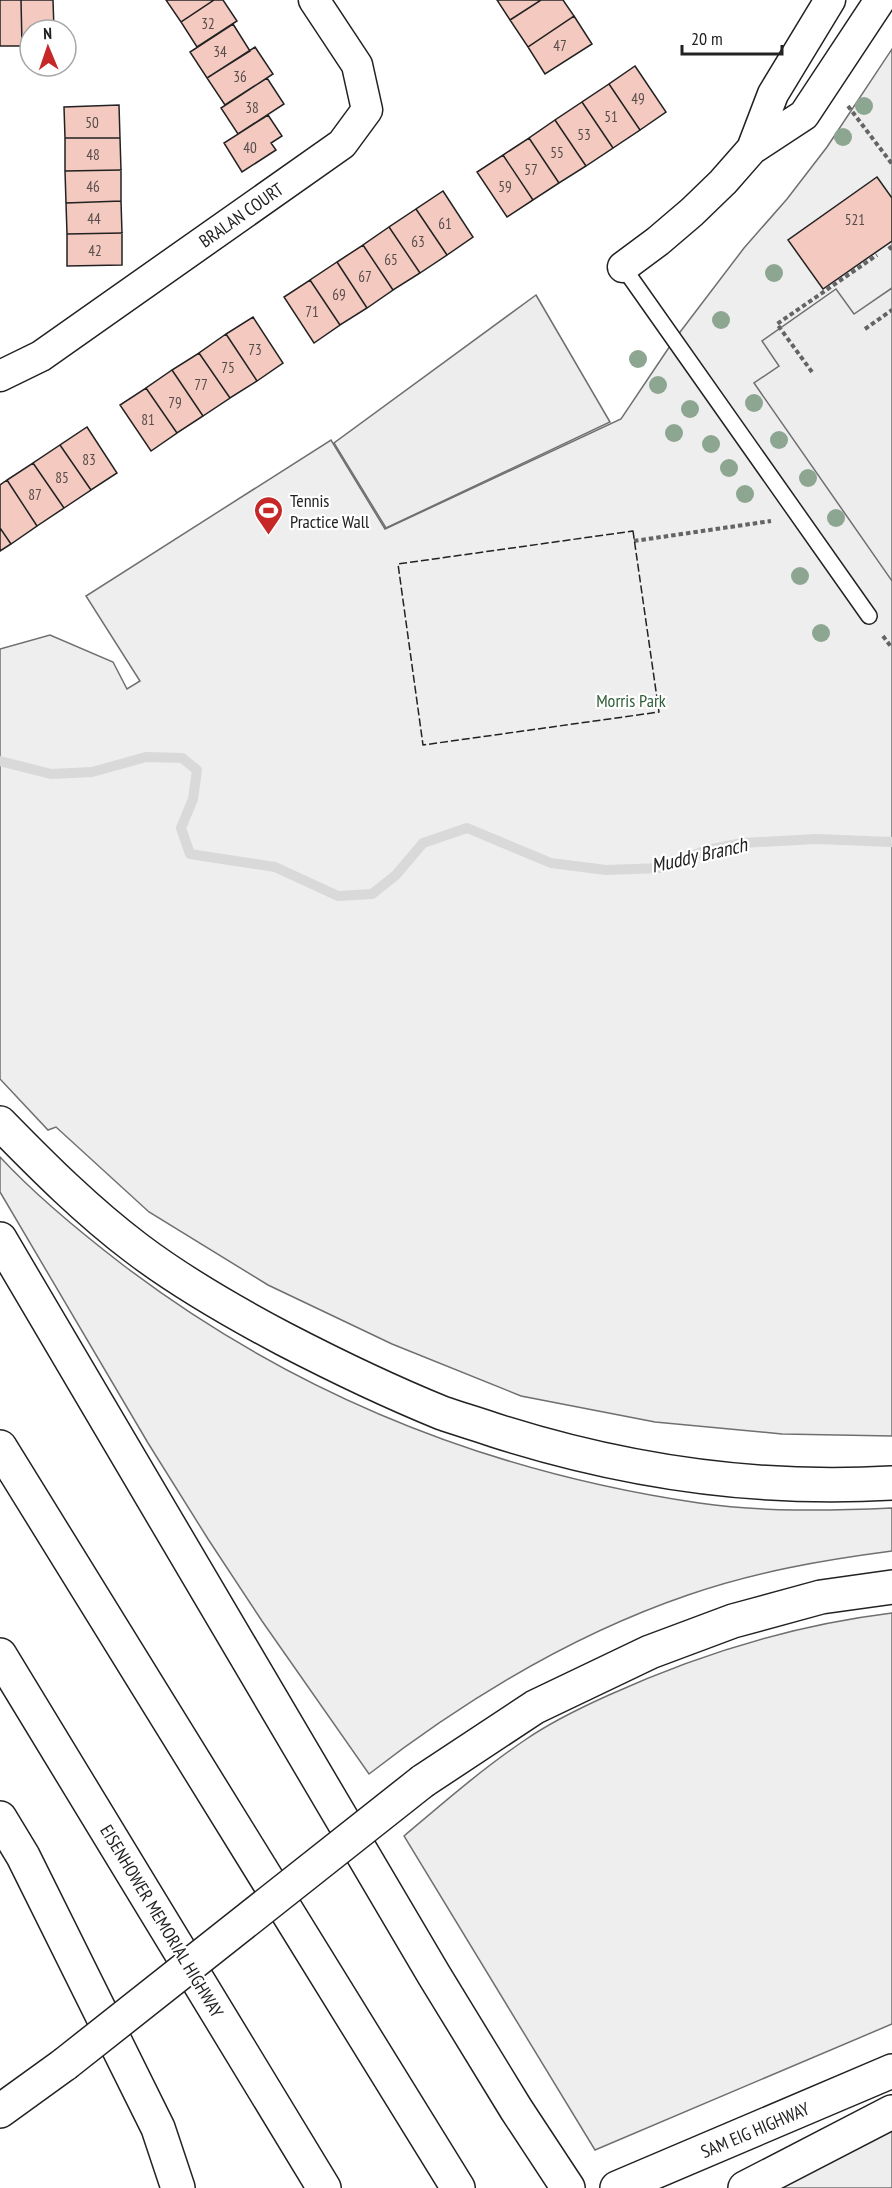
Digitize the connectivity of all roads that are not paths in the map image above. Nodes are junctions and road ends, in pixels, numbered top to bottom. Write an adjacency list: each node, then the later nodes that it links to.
1 (314, 0): 6 (street, BRALAN COURT)
2 (830, 0): 4 (street)
3 (880, 0): 4 (street)
4 (752, 149): 5 (street)
5 (623, 267): 7 (lane)
6 (0, 376)
7 (868, 616)
8 (0, 1123): 11 (highway)
9 (0, 1239): 21 (highway)
10 (0, 1447): 20 (highway)
11 (892, 1483)
12 (892, 1587): 16 (highway, bridge)
13 (0, 1655): 19 (highway, EISENHOWER MEMORIAL HIGHWAY)
14 (0, 1818): 18 (highway)
15 (892, 2072): 22 (highway, SAM EIG HIGHWAY)
16 (0, 2111)
17 (892, 2112): 23 (highway)
18 (178, 2188)
19 (324, 2188)
20 (458, 2188)
21 (567, 2188)
22 (617, 2188)
23 (745, 2188)

